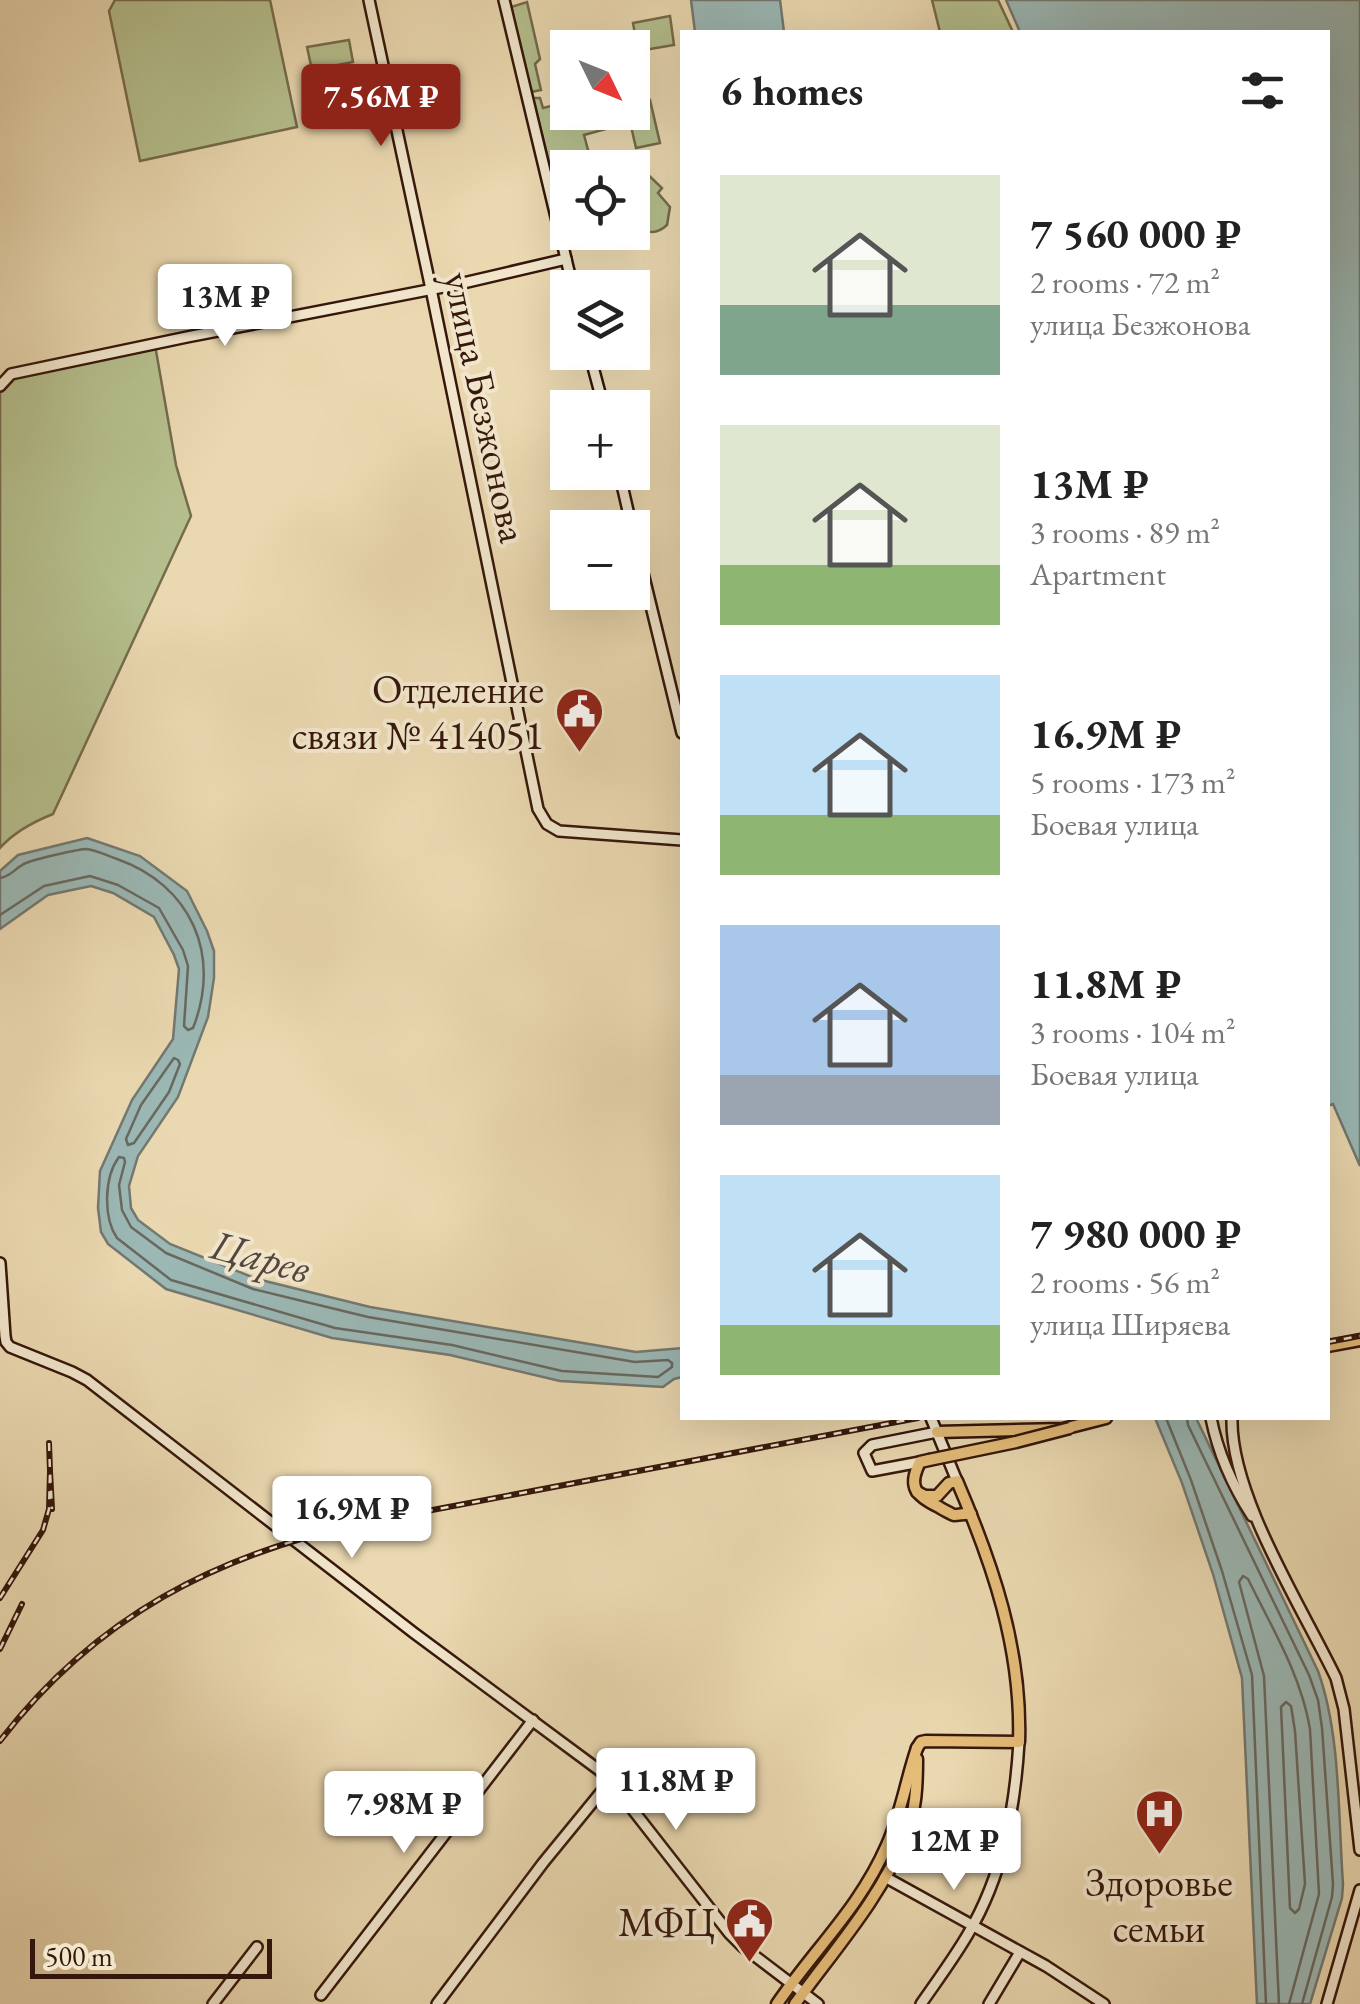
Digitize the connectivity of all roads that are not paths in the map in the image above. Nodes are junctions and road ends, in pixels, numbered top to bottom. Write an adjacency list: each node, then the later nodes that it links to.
1 (368, 0): 5 (main road, улица Безжонова)
2 (504, 0): 3 (main road)
3 (566, 259): 4 (main road); 5 (main road)
4 (569, 270)
5 (432, 289): 6 (main road); 9 (main road, улица Безжонова)
6 (0, 386)
7 (650, 602): 8 (main road)
8 (680, 725)
9 (680, 840)
10 (0, 1263): 24 (main road)
11 (1360, 1340): 12 (main road)
12 (1330, 1346)
13 (932, 1420): 18 (main road)
14 (1099, 1420): 17 (main road)
15 (1212, 1420): 23 (main road)
16 (1232, 1420): 23 (main road)
17 (1070, 1428): 18 (main road, bridge); 19 (main road, bridge)
18 (936, 1432): 19 (main road); 20 (main road)
19 (924, 1461): 21 (main road)
20 (952, 1483): 21 (main road); 22 (main road)
21 (917, 1492): 22 (main road)
22 (971, 1514): 25 (main road)
23 (1266, 1539): 27 (main road)
24 (532, 1720): 26 (main road); 35 (main road)
25 (1018, 1742): 28 (main road); 30 (main road)
26 (610, 1781): 33 (main road); 37 (main road)
27 (1360, 1850)
28 (879, 1874): 30 (main road); 33 (main road); 34 (main road)
29 (1360, 1890): 44 (main road)
30 (973, 1926): 32 (main road); 41 (main road)
31 (257, 1947): 36 (main road)
32 (1020, 1952): 42 (main road); 43 (main road)
33 (790, 1983): 34 (main road); 38 (main road)
34 (803, 1993): 39 (main road); 40 (main road)
35 (321, 1995)
36 (213, 2004)
37 (437, 2004)
38 (776, 2004)
39 (795, 2004)
40 (818, 2004)
41 (921, 2004)
42 (989, 2004)
43 (1104, 2004)
44 (1327, 2004)

